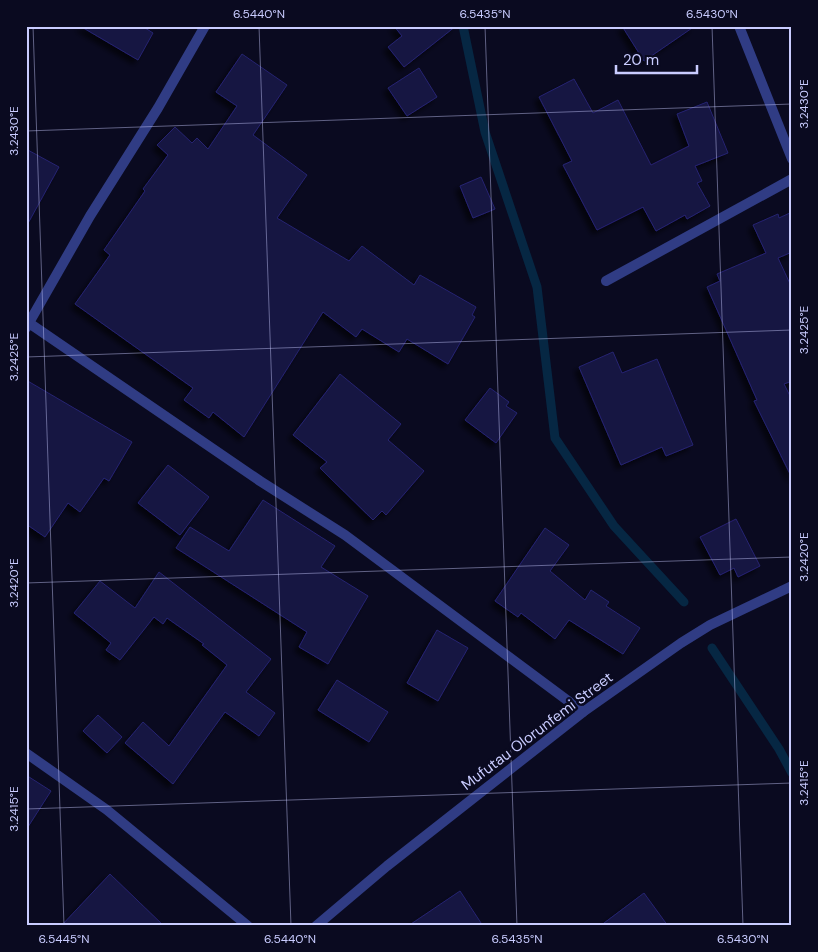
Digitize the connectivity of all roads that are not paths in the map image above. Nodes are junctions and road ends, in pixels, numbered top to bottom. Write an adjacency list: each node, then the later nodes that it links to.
1 (206, 26): 6 (street)
2 (739, 26): 3 (street)
3 (792, 159)
4 (792, 179): 5 (street)
5 (606, 281)
6 (28, 326): 8 (street)
7 (792, 586): 8 (street, Mufutau Olorunfemi Street)
8 (584, 712): 11 (street, Mufutau Olorunfemi Street)
9 (26, 753): 10 (street)
10 (248, 926)
11 (316, 926)

